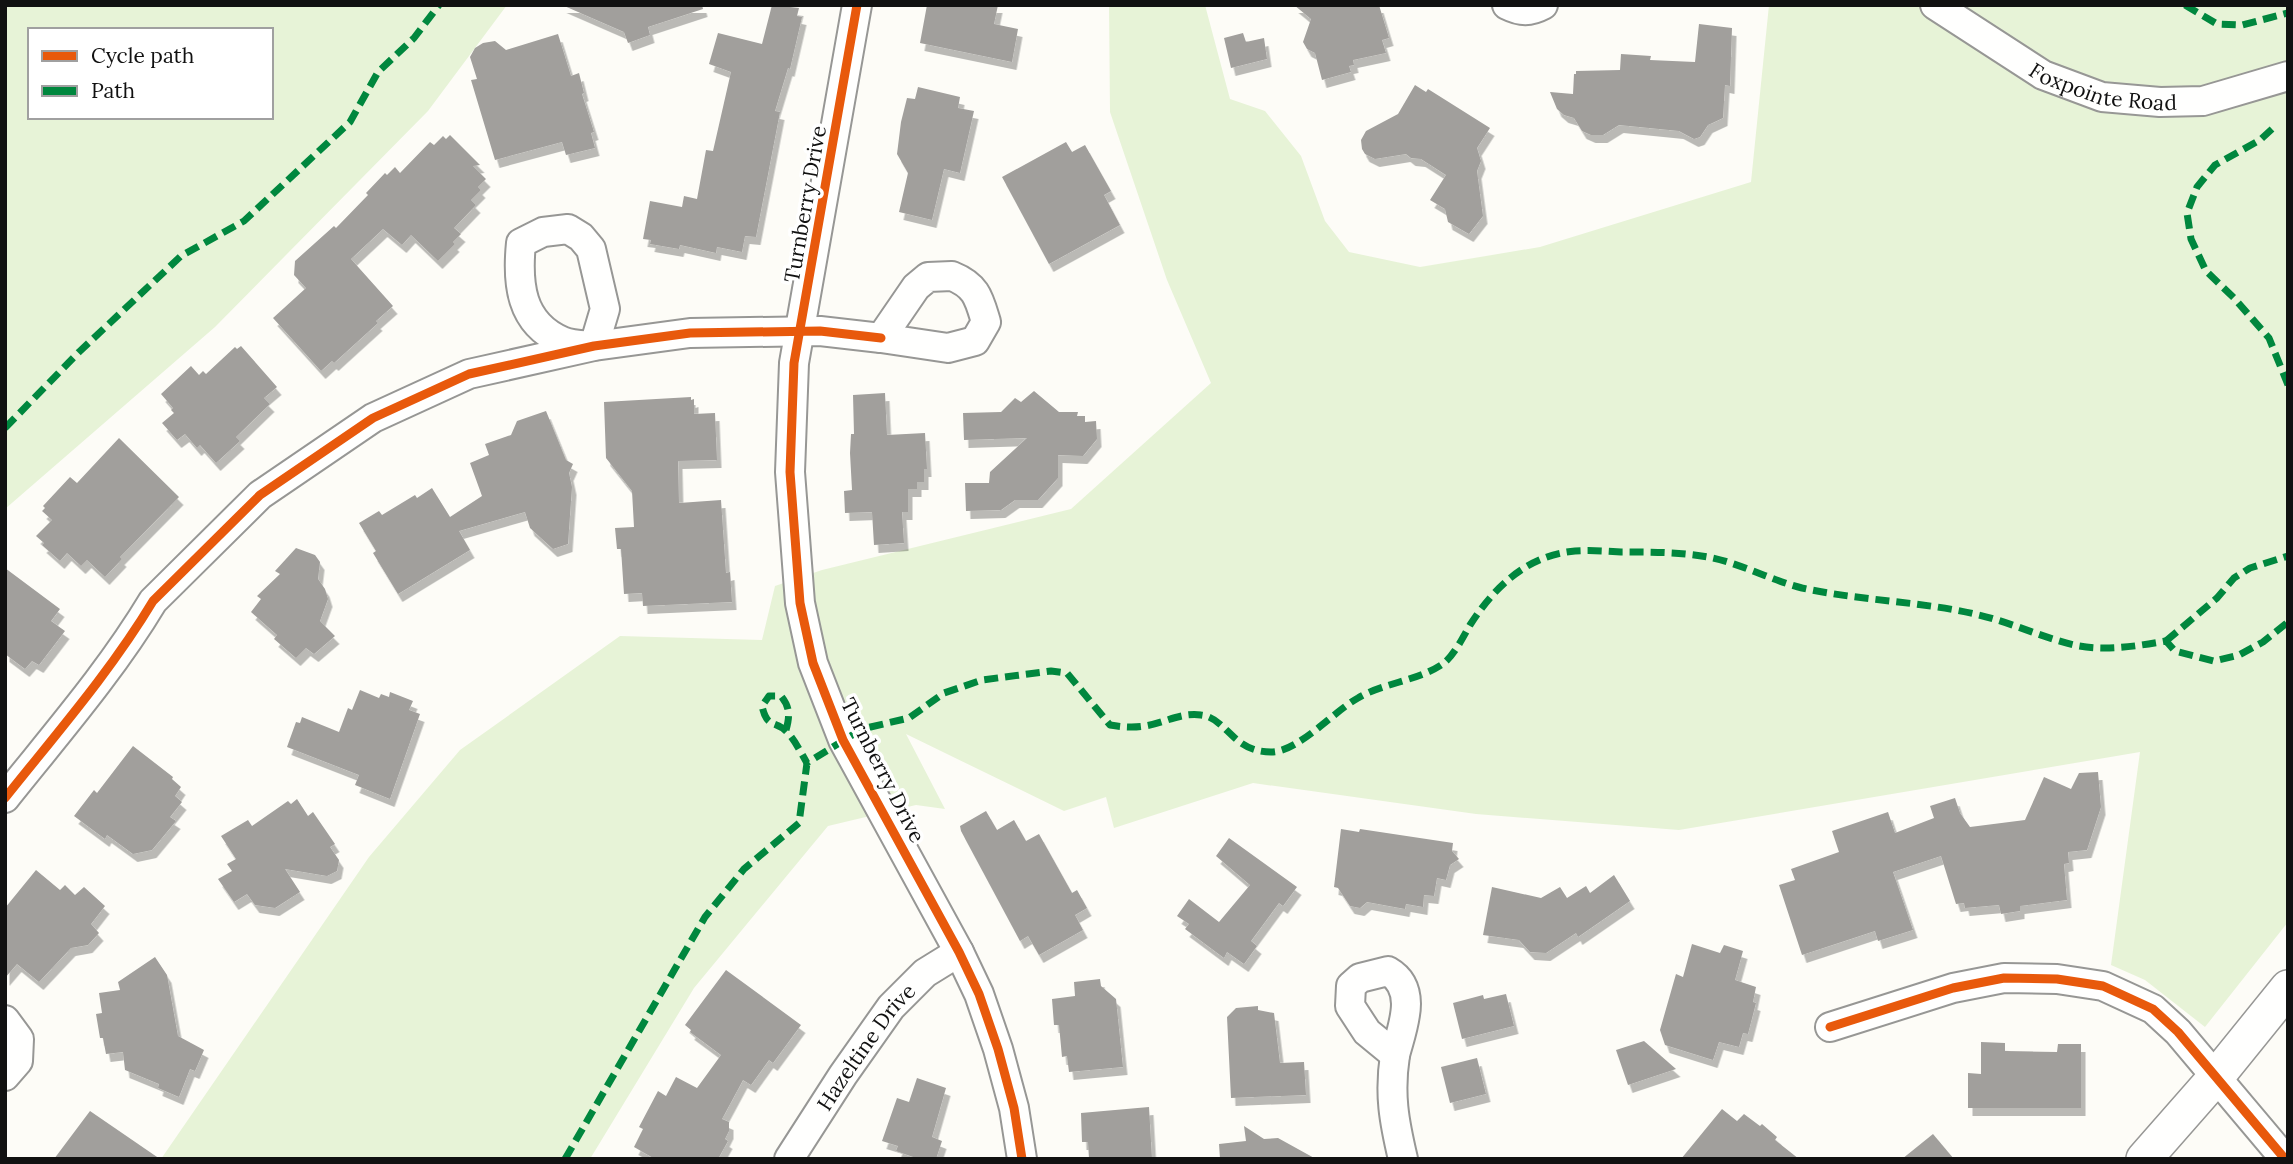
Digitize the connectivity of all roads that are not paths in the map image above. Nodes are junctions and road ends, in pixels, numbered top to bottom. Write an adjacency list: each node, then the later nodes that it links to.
1 (857, 5): 6 (street, Turnberry Drive)
2 (1507, 5): 3 (street)
3 (1543, 5)
4 (1935, 5): 5 (street, Foxpointe Road)
5 (2288, 76)
6 (800, 331): 7 (street); 8 (street); 9 (street, Turnberry Drive)
7 (881, 338)
8 (5, 798)
9 (959, 952): 16 (street, Hazeltine Drive); 17 (street, Turnberry Drive)
10 (2288, 988): 15 (street)
11 (5, 1020): 14 (street)
12 (1830, 1027): 15 (street)
13 (1395, 1055): 18 (street)
14 (5, 1076)
15 (2216, 1077): 19 (street); 20 (street)
16 (789, 1159)
17 (1022, 1159)
18 (1403, 1159)
19 (2144, 1159)
20 (2285, 1159)

